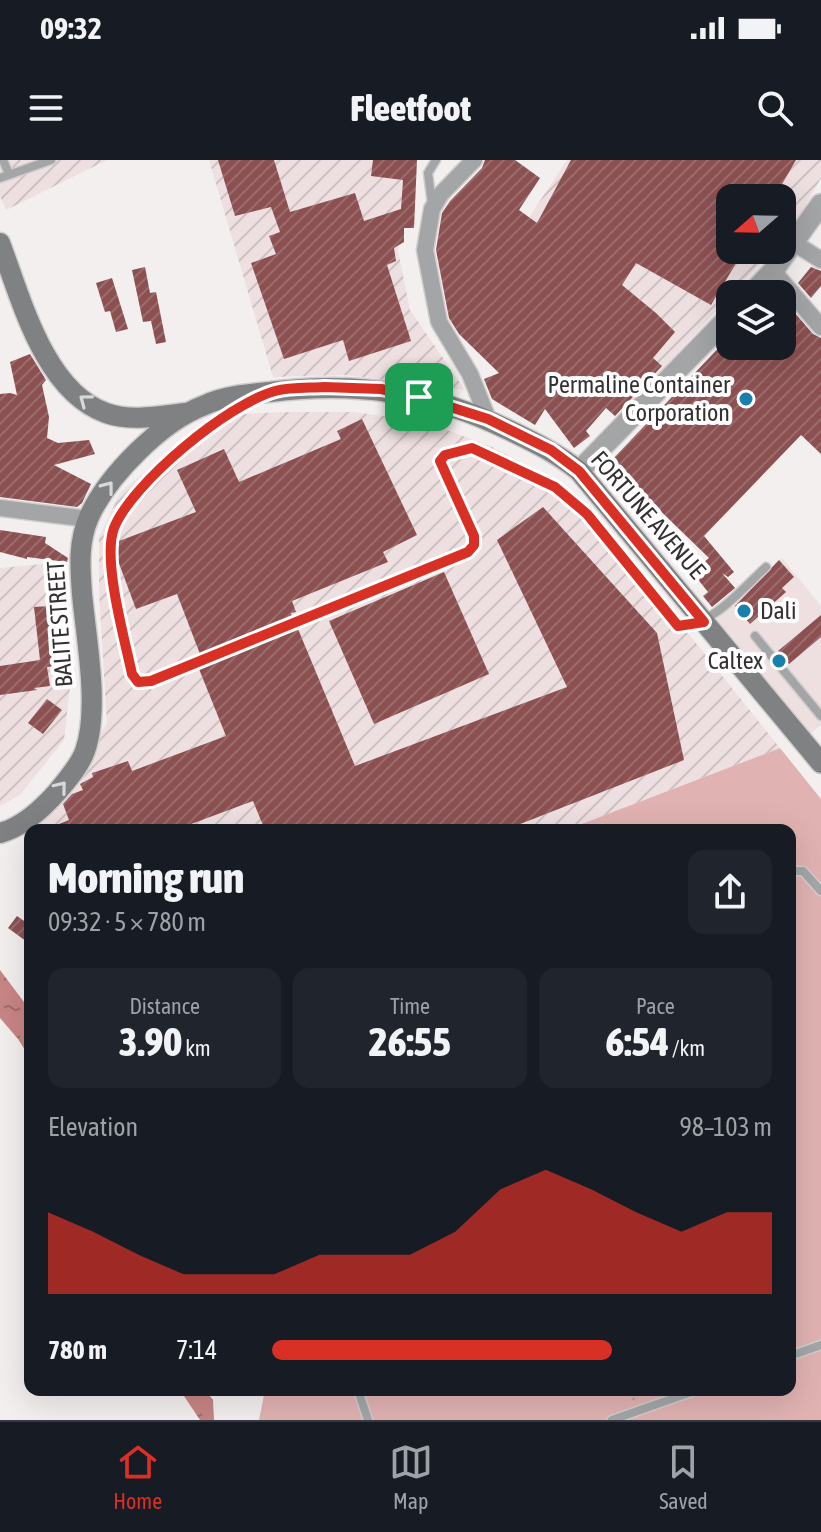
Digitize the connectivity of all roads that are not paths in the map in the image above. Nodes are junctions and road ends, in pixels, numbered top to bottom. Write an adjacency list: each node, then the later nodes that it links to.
1 (3, 160): 5 (lane)
2 (51, 160): 5 (lane)
3 (436, 160): 7 (lane)
4 (474, 160): 7 (street)
5 (4, 176)
6 (821, 204): 8 (street)
7 (432, 209): 19 (street)
8 (796, 240)
9 (0, 243): 18 (main road, one-way to 9)
10 (796, 244): 11 (street)
11 (821, 260)
12 (778, 264): 13 (street)
13 (773, 271): 14 (street); 15 (street)
14 (764, 280)
15 (819, 320)
16 (716, 330): 20 (street)
17 (274, 391): 18 (main road, FORTUNE AVENUE); 19 (main road, FORTUNE AVENUE); 24 (lane)
18 (186, 413): 22 (main road, BALITE STREET, one-way to 18)
19 (488, 419): 20 (main road, FORTUNE AVENUE)
20 (579, 471): 24 (main road, FORTUNE AVENUE)
21 (0, 508): 22 (street)
22 (88, 519): 28 (main road, BALITE STREET, one-way to 22)
23 (766, 567): 24 (lane)
24 (704, 622): 27 (main road, FORTUNE AVENUE)
25 (755, 636): 26 (lane)
26 (821, 716)
27 (817, 750)
28 (0, 833)
29 (796, 871): 30 (lane)
30 (821, 891)
31 (821, 1345): 32 (lane)
32 (796, 1354)
33 (360, 1396): 35 (lane)
34 (680, 1396): 36 (lane)
35 (368, 1420)
36 (612, 1420)

